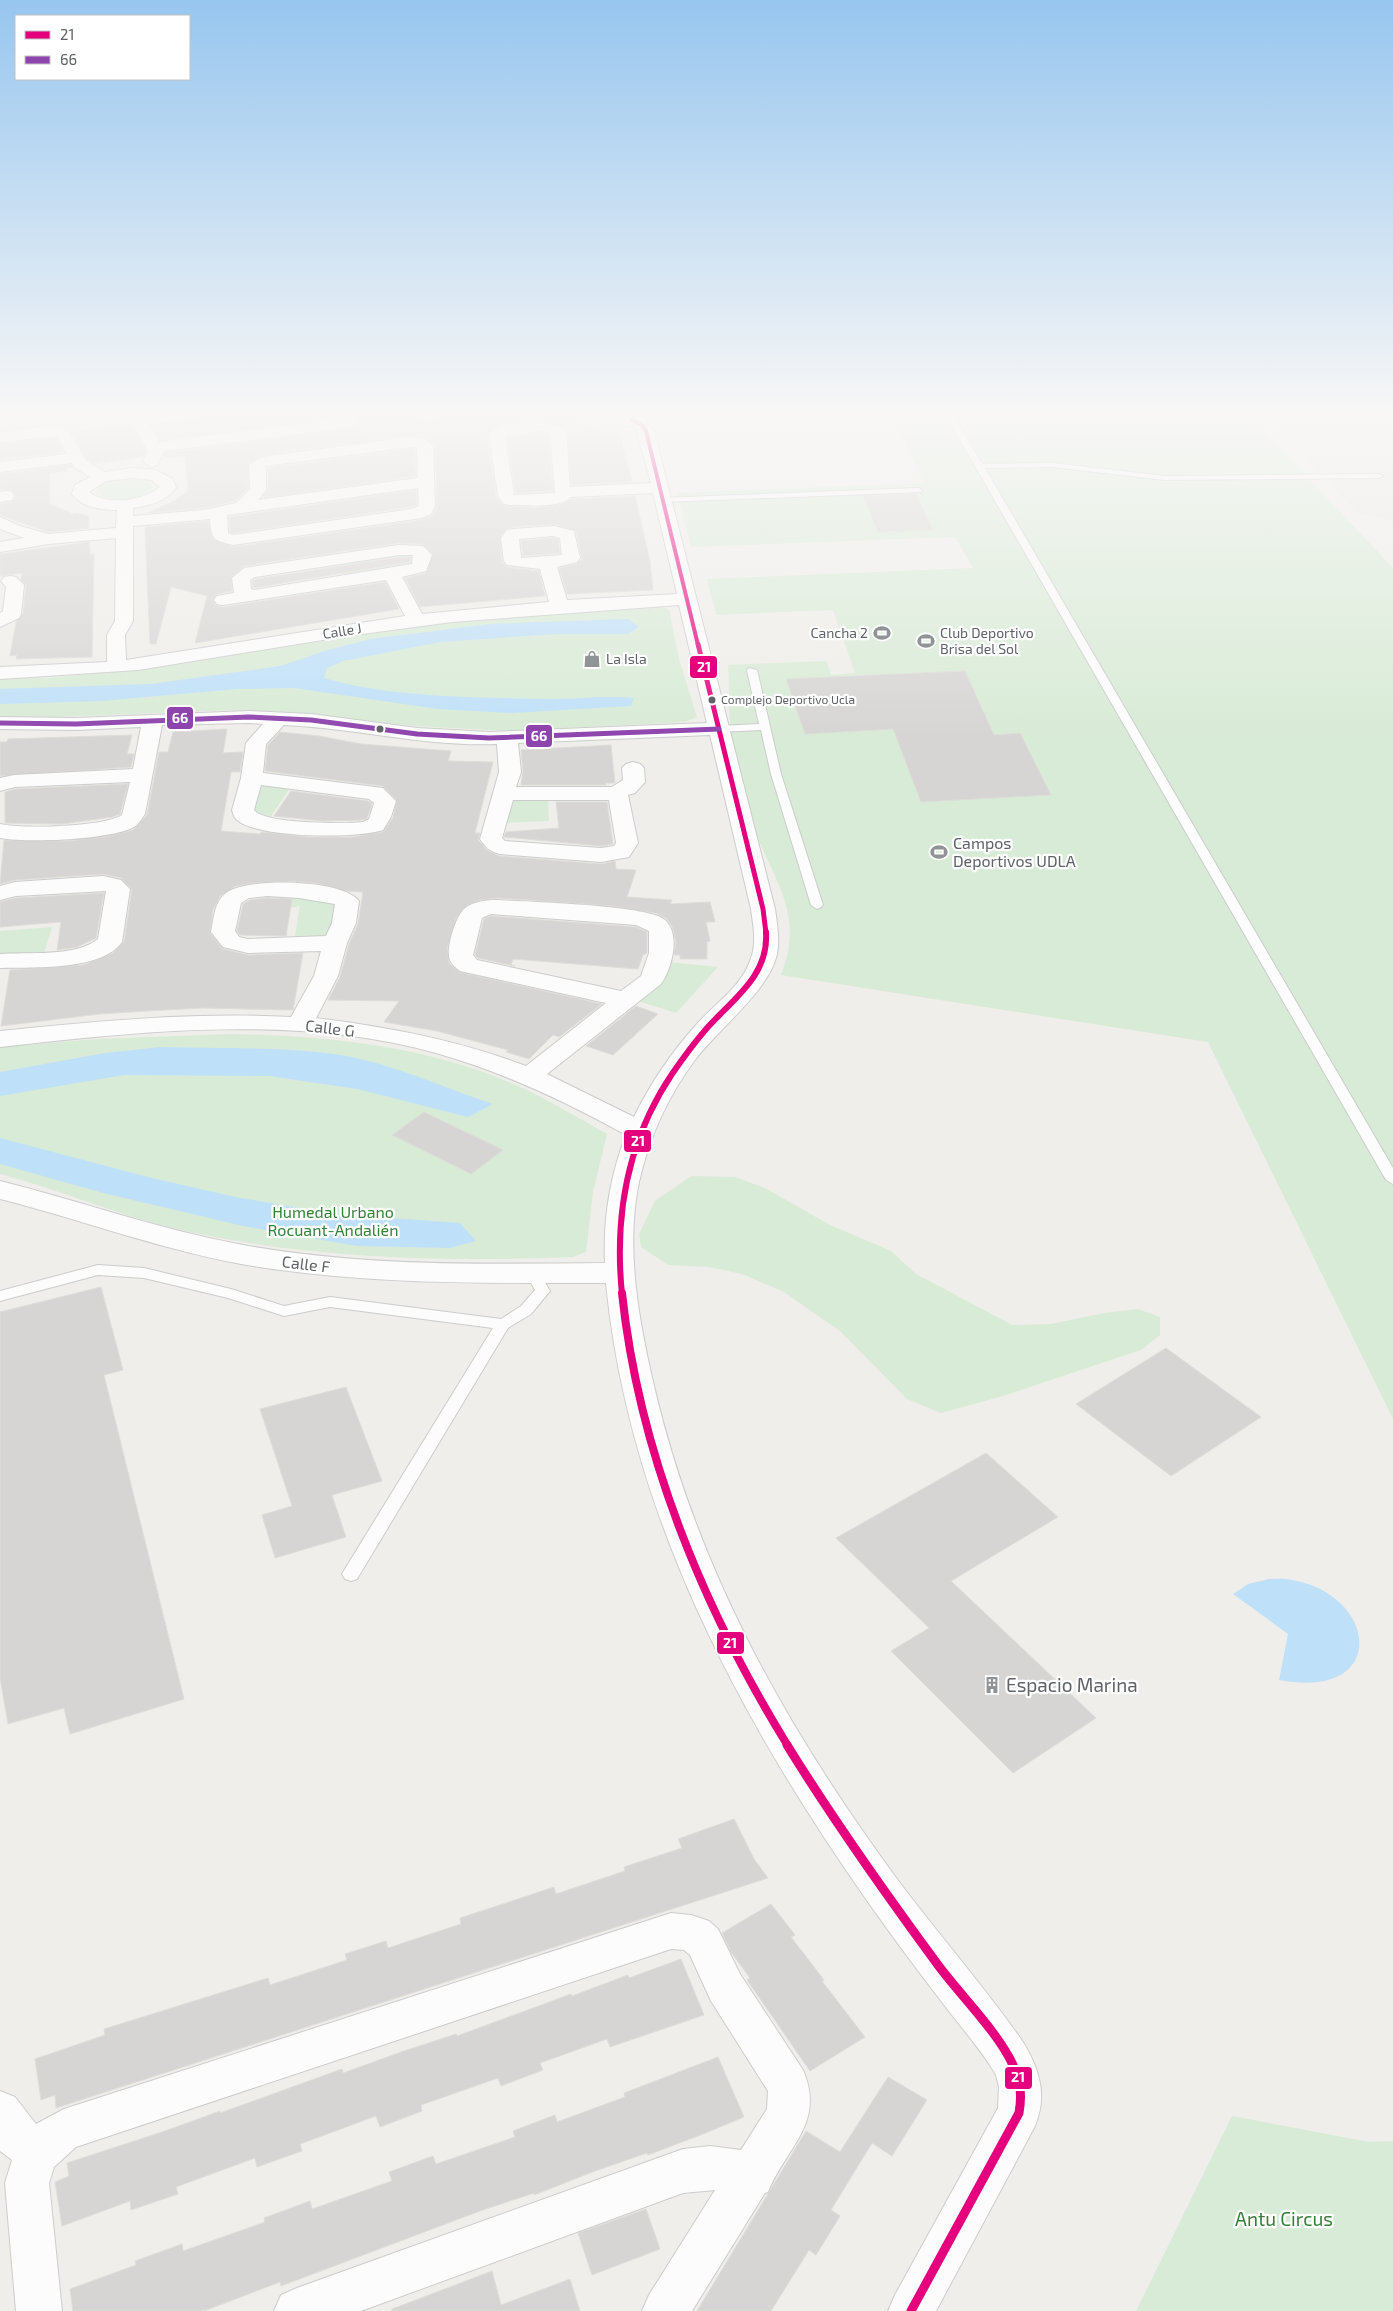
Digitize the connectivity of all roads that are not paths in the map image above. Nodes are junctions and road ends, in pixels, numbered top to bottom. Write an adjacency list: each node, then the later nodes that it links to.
1 (0, 522): 9 (street)
2 (125, 522): 8 (street)
3 (163, 522): 8 (street)
4 (219, 522): 5 (street)
5 (361, 522)
6 (668, 522): 15 (street)
7 (1012, 522): 47 (lane)
8 (125, 528): 9 (street); 20 (street)
9 (49, 539): 10 (street)
10 (0, 547)
11 (547, 562): 17 (street)
12 (391, 573): 14 (street); 14 (street); 18 (street)
13 (12, 579): 19 (street)
14 (249, 595): 16 (street)
15 (686, 599): 17 (street, Calle J); 28 (street)
16 (223, 600)
17 (559, 606): 18 (street, Calle J)
18 (416, 620): 21 (street, Calle J)
19 (0, 621)
20 (124, 621): 21 (street); 22 (street)
21 (136, 651): 22 (street, Calle J)
22 (117, 667): 24 (street, Calle J)
23 (752, 670): 29 (lane)
24 (0, 673)
25 (279, 718): 26 (street); 30 (street); 33 (street)
26 (154, 720): 27 (street); 32 (street)
27 (0, 723)
28 (719, 728): 29 (lane); 30 (street); 46 (street)
29 (765, 728): 39 (lane)
30 (507, 737): 36 (street)
31 (633, 768): 35 (street)
32 (143, 775): 34 (street); 37 (street)
33 (252, 778): 33 (street)
34 (0, 785)
35 (615, 793): 36 (street); 36 (street)
36 (504, 794)
37 (0, 831)
38 (0, 893): 41 (street)
39 (817, 905)
40 (335, 944): 40 (street); 43 (street)
41 (0, 961)
42 (624, 999): 42 (street); 45 (street)
43 (300, 1024): 44 (street, Calle G); 45 (street, Calle G)
44 (0, 1039)
45 (528, 1076): 46 (street, Calle G)
46 (641, 1132): 49 (street)
47 (1393, 1180)
48 (0, 1190): 50 (street, Calle F)
49 (620, 1273): 50 (street, Calle F); 60 (street)
50 (534, 1274): 52 (lane)
51 (0, 1296): 52 (lane)
52 (503, 1324): 53 (lane)
53 (351, 1574)
54 (0, 2112): 55 (street)
55 (37, 2152): 56 (street); 57 (street)
56 (752, 2176): 58 (street); 59 (street)
57 (40, 2311)
58 (296, 2311)
59 (665, 2311)
60 (911, 2311)

